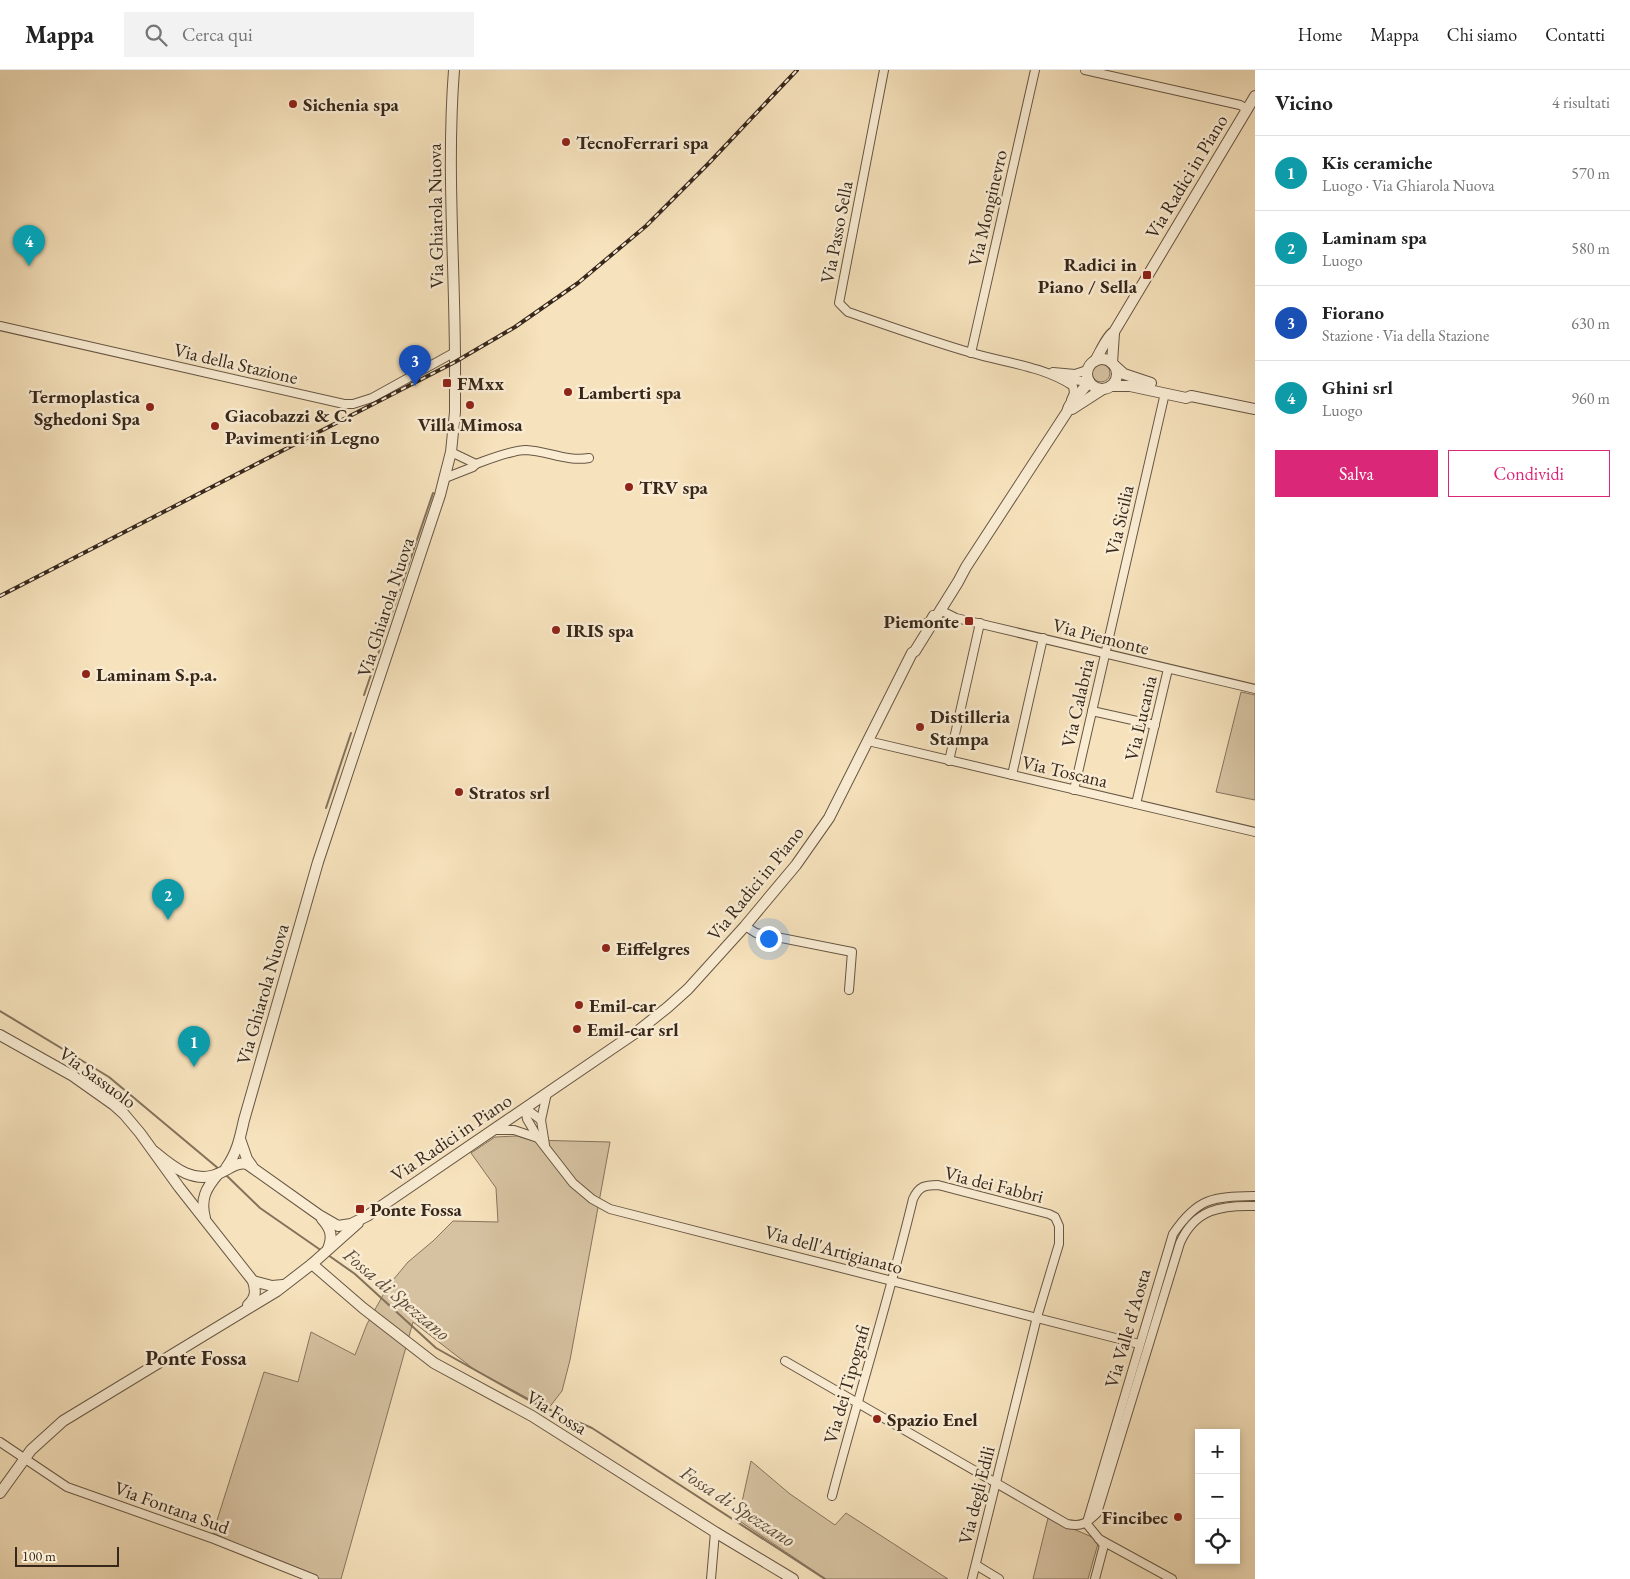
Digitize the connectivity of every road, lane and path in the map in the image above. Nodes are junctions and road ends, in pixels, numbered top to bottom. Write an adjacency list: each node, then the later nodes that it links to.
1 (454, 70): 9 (street, Via Ghiarola Nuova)
2 (884, 70): 10 (street, Via Passo Sella)
3 (1035, 70): 10 (street, Via Monginevro)
4 (1085, 70): 6 (street)
5 (1255, 96): 6 (street, Via Radici in Piano)
6 (1247, 109): 8 (street, Via Radici in Piano)
7 (0, 326): 9 (street, Via della Stazione)
8 (1114, 332): 11 (street, Via Radici in Piano); 12 (street)
9 (455, 352): 21 (street, Via Ghiarola Nuova)
10 (971, 353): 13 (street, Via Passo Sella)
11 (1095, 361): 12 (street); 14 (street)
12 (1113, 364): 16 (street); 18 (street)
13 (1046, 372): 14 (street, Via Passo Sella); 15 (street, Via Passo Sella)
14 (1088, 377): 15 (street, Via Passo Sella); 16 (street); 19 (street)
15 (1060, 378): 19 (street)
16 (1107, 387): 17 (street); 19 (street)
17 (1165, 393): 18 (street); 32 (street, Via Sicilia)
18 (1192, 396): 20 (street)
19 (1067, 409): 25 (street)
20 (1255, 409)
21 (451, 452): 23 (street); 24 (street, Via Ghiarola Nuova)
22 (589, 458): 23 (street)
23 (476, 464): 24 (street)
24 (445, 478): 51 (street, Via Ghiarola Nuova)
25 (966, 567): 26 (street); 27 (street)
26 (950, 583): 27 (street); 29 (street)
27 (940, 610): 28 (street, Via Piemonte); 29 (street); 31 (street)
28 (980, 623): 30 (street, Via Piemonte); 38 (street)
29 (924, 624): 31 (street)
30 (1043, 638): 32 (street, Via Piemonte); 39 (street)
31 (912, 653): 37 (street, Via Radici in Piano)
32 (1106, 654): 33 (street, Via Piemonte); 35 (street, Via Calabria)
33 (1168, 669): 34 (street, Via Piemonte); 36 (street, Via Lucania)
34 (1255, 689)
35 (1092, 711): 36 (street); 40 (street, Via Calabria)
36 (1155, 725): 41 (street, Via Lucania)
37 (868, 741): 38 (street, Via Toscana); 43 (street, Via Radici in Piano)
38 (949, 761): 39 (street, Via Toscana)
39 (1012, 775): 40 (street, Via Toscana)
40 (1074, 790): 41 (street, Via Toscana)
41 (1136, 804): 42 (street, Via Toscana)
42 (1255, 832)
43 (745, 926): 44 (street); 46 (street, Via Radici in Piano)
44 (849, 990)
45 (0, 1035): 53 (street, Via Sassuolo)
46 (547, 1093): 47 (street, Via Radici in Piano); 48 (street, Via dell'Artigianato)
47 (525, 1108): 48 (street); 49 (street, Via Radici in Piano); 50 (street, Via dell'Artigianato)
48 (541, 1120): 52 (street, Via dell'Artigianato)
49 (493, 1130): 50 (street, Via dell'Artigianato); 61 (street, Via Radici in Piano)
50 (538, 1138): 52 (street, Via dell'Artigianato)
51 (240, 1139): 54 (street, Via Ghiarola Nuova); 55 (street)
52 (545, 1145): 65 (street, Via dell'Artigianato)
53 (155, 1152): 56 (street); 60 (street, Via Sassuolo)
54 (231, 1164): 55 (street); 56 (street)
55 (252, 1166): 59 (street)
56 (216, 1175): 60 (street)
57 (1255, 1196): 69 (street, Via Valle d'Aosta)
58 (1255, 1206): 77 (street, Via Valle d'Aosta)
59 (319, 1215): 61 (street); 62 (street)
60 (206, 1219): 64 (street)
61 (362, 1219): 62 (street)
62 (331, 1246): 63 (street)
63 (312, 1264): 66 (street); 78 (street, Via Fossa)
64 (253, 1281): 66 (street); 67 (street)
65 (893, 1281): 68 (street, Via dell'Artigianato); 68 (street, Via dei Fabbri); 71 (street, Via dei Tipografi)
66 (285, 1285): 67 (street)
67 (238, 1314): 73 (street)
68 (1037, 1317): 69 (street, Via dell'Artigianato); 74 (street, Via degli Edili)
69 (1139, 1344): 77 (street, Via Valle d'Aosta)
70 (786, 1361): 71 (street)
71 (857, 1402): 74 (street); 76 (street, Via dei Tipografi)
72 (0, 1442): 73 (street, Via Fontana Sud)
73 (24, 1459): 75 (street); 81 (street, Via Fontana Sud)
74 (996, 1484): 77 (street); 80 (street, Via degli Edili)
75 (0, 1494)
76 (832, 1496)
77 (1086, 1523): 79 (street)
78 (714, 1532): 82 (street); 83 (street, Via Fossa)
79 (1099, 1539): 86 (street); 87 (street)
80 (976, 1564): 84 (street, Via degli Edili); 85 (street, Via degli Edili)
81 (314, 1579)
82 (711, 1579)
83 (793, 1579)
84 (972, 1579)
85 (999, 1579)
86 (1095, 1579)
87 (1172, 1579)

